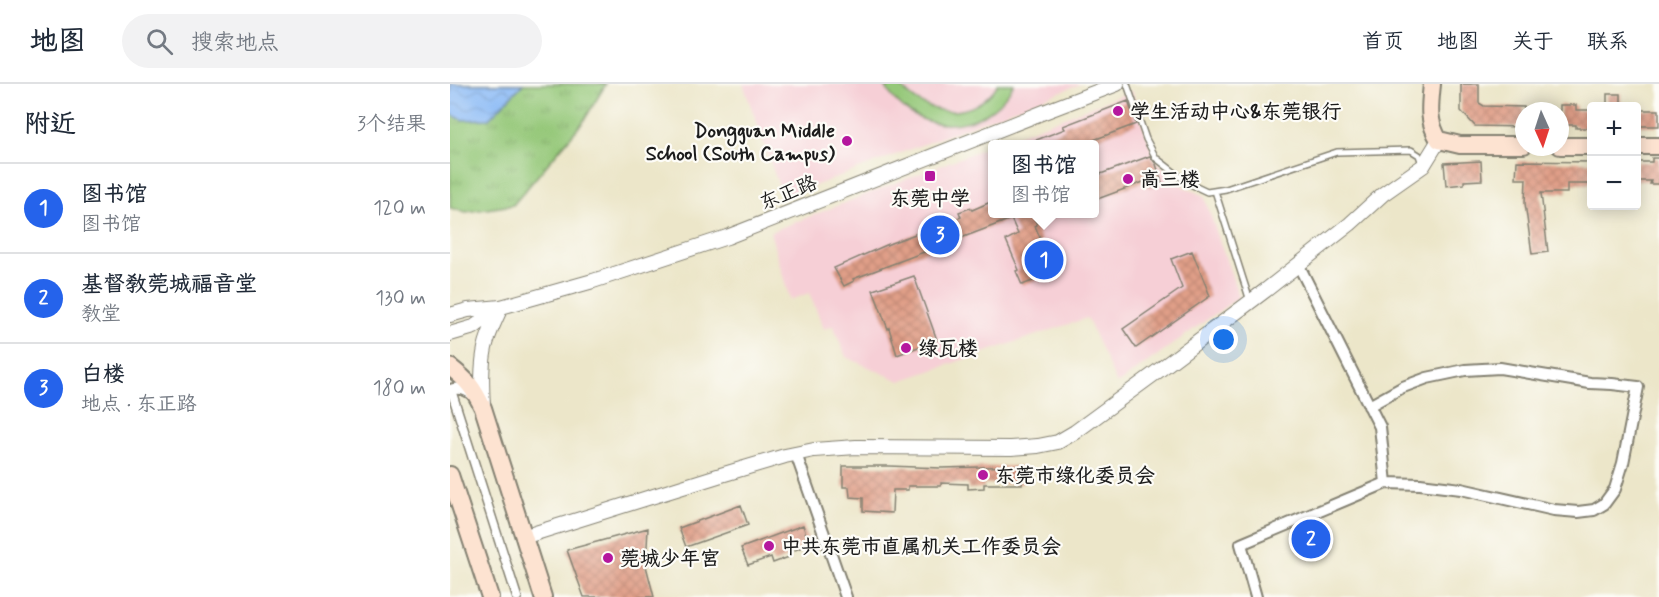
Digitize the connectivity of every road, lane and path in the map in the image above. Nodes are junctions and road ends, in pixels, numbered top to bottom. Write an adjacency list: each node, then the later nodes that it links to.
1 (1117, 84): 14 (street, 东正路)
2 (1127, 84): 11 (lane)
3 (1432, 84): 4 (main road)
4 (1439, 140): 5 (main road); 10 (street)
5 (1515, 146)
6 (1569, 146): 7 (main road)
7 (1587, 146)
8 (1641, 146): 9 (main road)
9 (1659, 146)
10 (1423, 166): 11 (lane); 12 (street)
11 (1215, 191): 13 (lane)
12 (1298, 264): 13 (street); 19 (street)
13 (1250, 302): 21 (street)
14 (501, 307): 15 (street); 16 (street); 20 (street)
15 (450, 315)
16 (450, 334)
17 (450, 367): 20 (main road)
18 (450, 390): 20 (street); 26 (street)
19 (1369, 406): 23 (street); 23 (street)
20 (483, 408): 24 (main road)
21 (796, 454): 24 (street); 28 (street)
22 (450, 475): 25 (main road)
23 (1386, 483): 29 (street)
24 (523, 537): 27 (main road)
25 (490, 597)
26 (517, 597)
27 (543, 597)
28 (846, 597)
29 (1256, 597)

